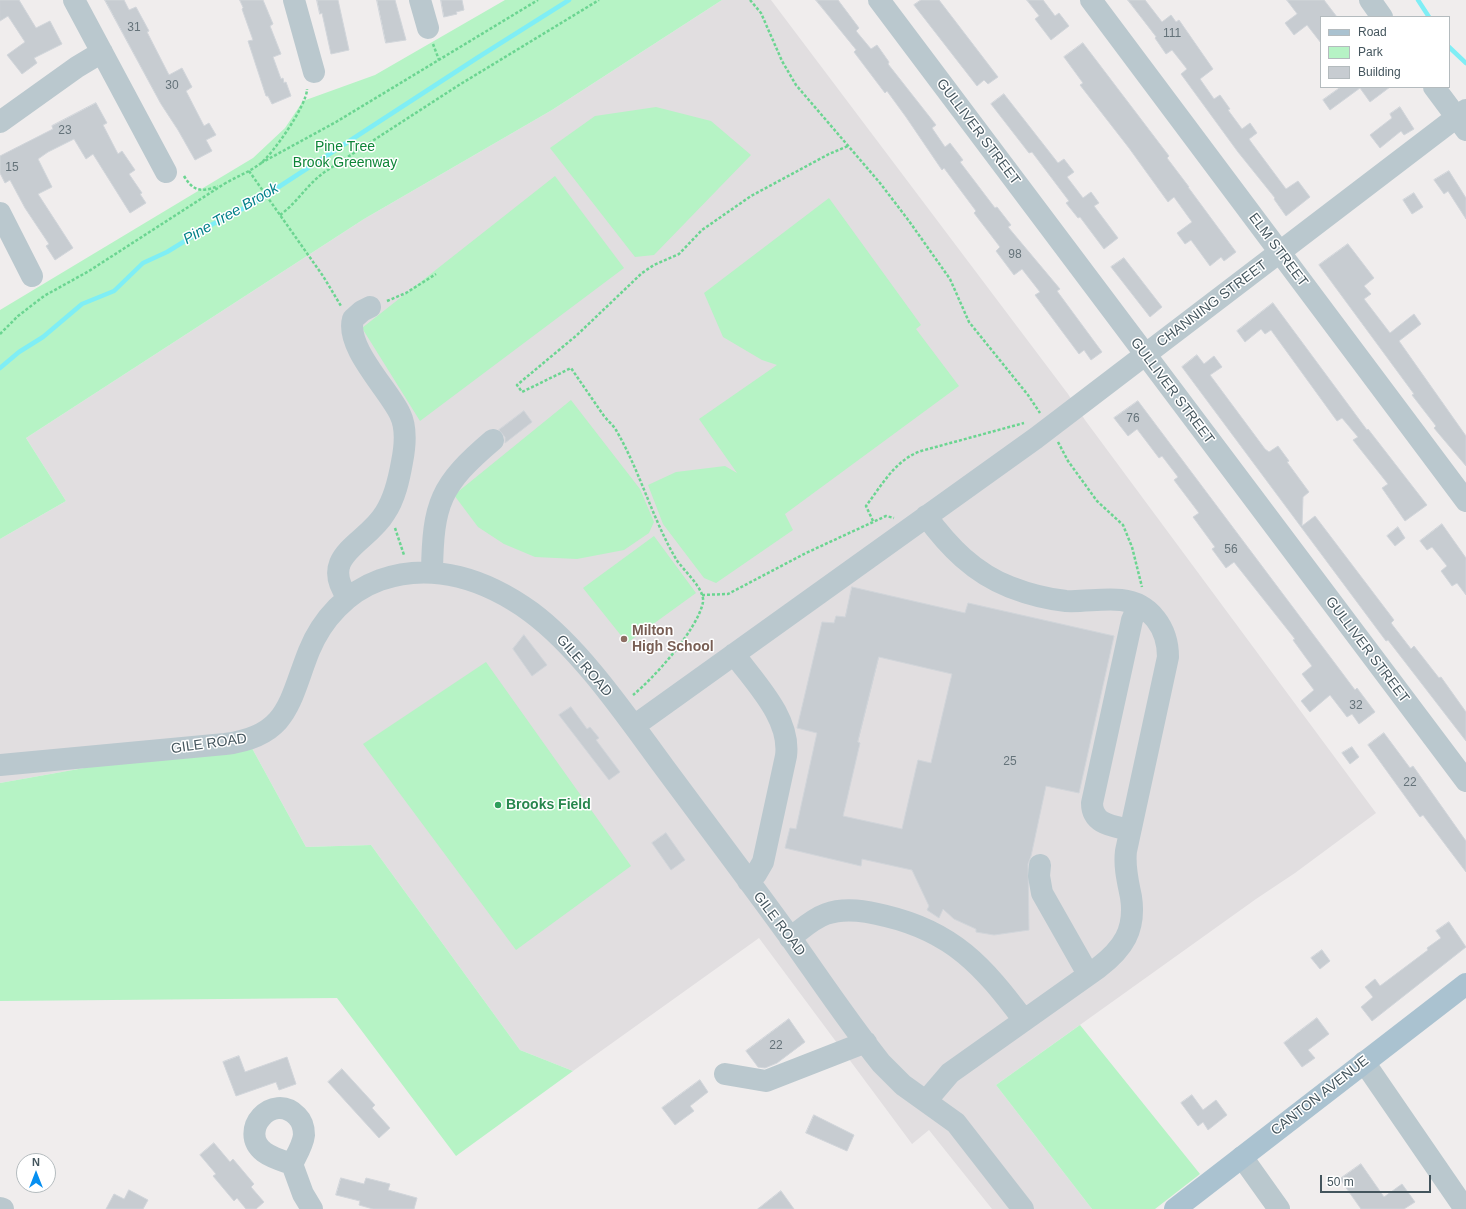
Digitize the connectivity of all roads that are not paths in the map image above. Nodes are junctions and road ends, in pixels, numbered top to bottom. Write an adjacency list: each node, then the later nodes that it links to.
1 (74, 0): 9 (street)
2 (294, 0): 10 (street)
3 (420, 0): 8 (street)
4 (879, 0): 19 (street, GULLIVER STREET)
5 (1091, 0): 16 (street, ELM STREET)
6 (1370, 0): 7 (street)
7 (1381, 16)
8 (428, 28)
9 (102, 52): 13 (street); 14 (street)
10 (314, 72)
11 (1435, 88): 12 (street)
12 (1463, 119): 16 (street, CHANNING STREET)
13 (0, 122)
14 (166, 172)
15 (0, 213): 17 (street)
16 (1280, 252): 19 (street, CHANNING STREET); 21 (street, ELM STREET)
17 (32, 276)
18 (361, 313): 24 (street)
19 (1144, 355): 22 (street, CHANNING STREET); 29 (street, GULLIVER STREET)
20 (493, 440): 23 (street)
21 (1466, 501)
22 (926, 516): 25 (street); 26 (street, CHANNING STREET)
23 (432, 572): 24 (street, GILE ROAD); 27 (street, GILE ROAD)
24 (348, 598): 28 (street, GILE ROAD)
25 (1146, 602): 30 (street); 30 (street)
26 (734, 654): 27 (street, CHANNING STREET); 32 (street)
27 (634, 726): 32 (street, GILE ROAD)
28 (0, 765)
29 (1466, 781)
30 (1130, 830): 34 (street)
31 (1040, 865): 34 (street)
32 (748, 882): 33 (street, GILE ROAD)
33 (790, 938): 36 (street); 37 (street, GILE ROAD)
34 (1088, 974): 36 (street)
35 (1466, 984): 38 (main road, CANTON AVENUE)
36 (1023, 1019): 40 (street)
37 (866, 1042): 39 (street); 40 (street, GILE ROAD)
38 (1364, 1062): 41 (main road, CANTON AVENUE); 49 (street)
39 (725, 1074)
40 (926, 1101): 47 (street, GILE ROAD)
41 (1242, 1157): 43 (main road, CANTON AVENUE); 48 (street)
42 (292, 1164): 46 (street)
43 (1186, 1206)
44 (0, 1208): 45 (street)
45 (3, 1209)
46 (312, 1209)
47 (1024, 1209)
48 (1279, 1209)
49 (1465, 1209)

